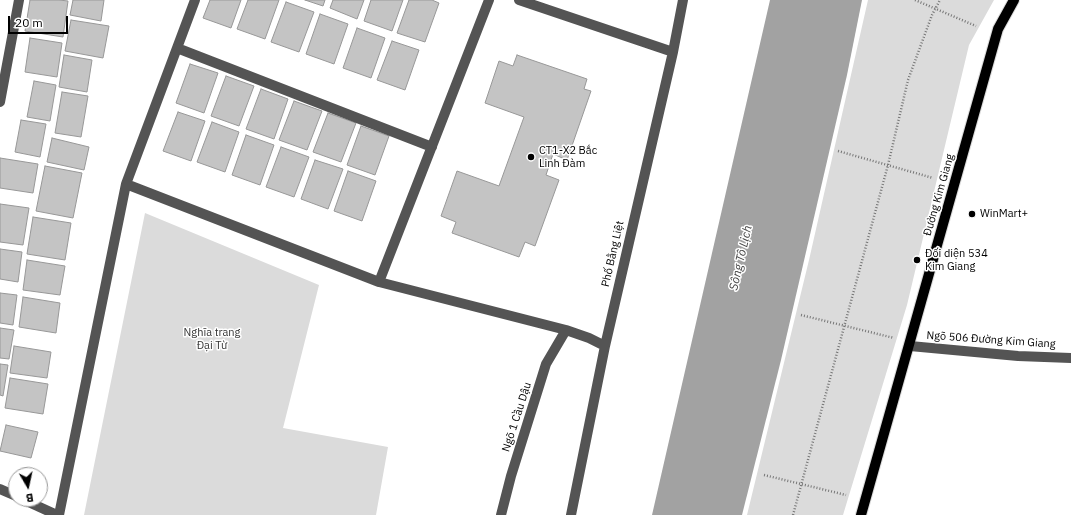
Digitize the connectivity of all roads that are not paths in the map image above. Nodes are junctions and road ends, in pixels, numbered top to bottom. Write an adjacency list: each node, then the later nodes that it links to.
1 (19, 0): 9 (street)
2 (195, 0): 7 (street)
3 (489, 0): 10 (street)
4 (519, 0): 8 (street)
5 (683, 0): 8 (street, Phố Bằng Liệt)
6 (1014, 0): 15 (main road, Đường Kim Giang)
7 (177, 48): 10 (street); 11 (street)
8 (673, 52): 14 (street, Phố Bằng Liệt)
9 (0, 102)
10 (432, 147): 12 (street)
11 (126, 184): 12 (street); 18 (street)
12 (379, 282): 13 (street)
13 (566, 330): 14 (street); 19 (street, Ngõ 1 Cầu Dậu)
14 (605, 346): 20 (street, Phố Bằng Liệt)
15 (910, 346): 16 (street, Ngõ 506 Đường Kim Giang); 21 (main road, Đường Kim Giang)
16 (1071, 358)
17 (40, 507): 18 (street)
18 (58, 515)
19 (501, 515)
20 (571, 515)
21 (862, 515)

